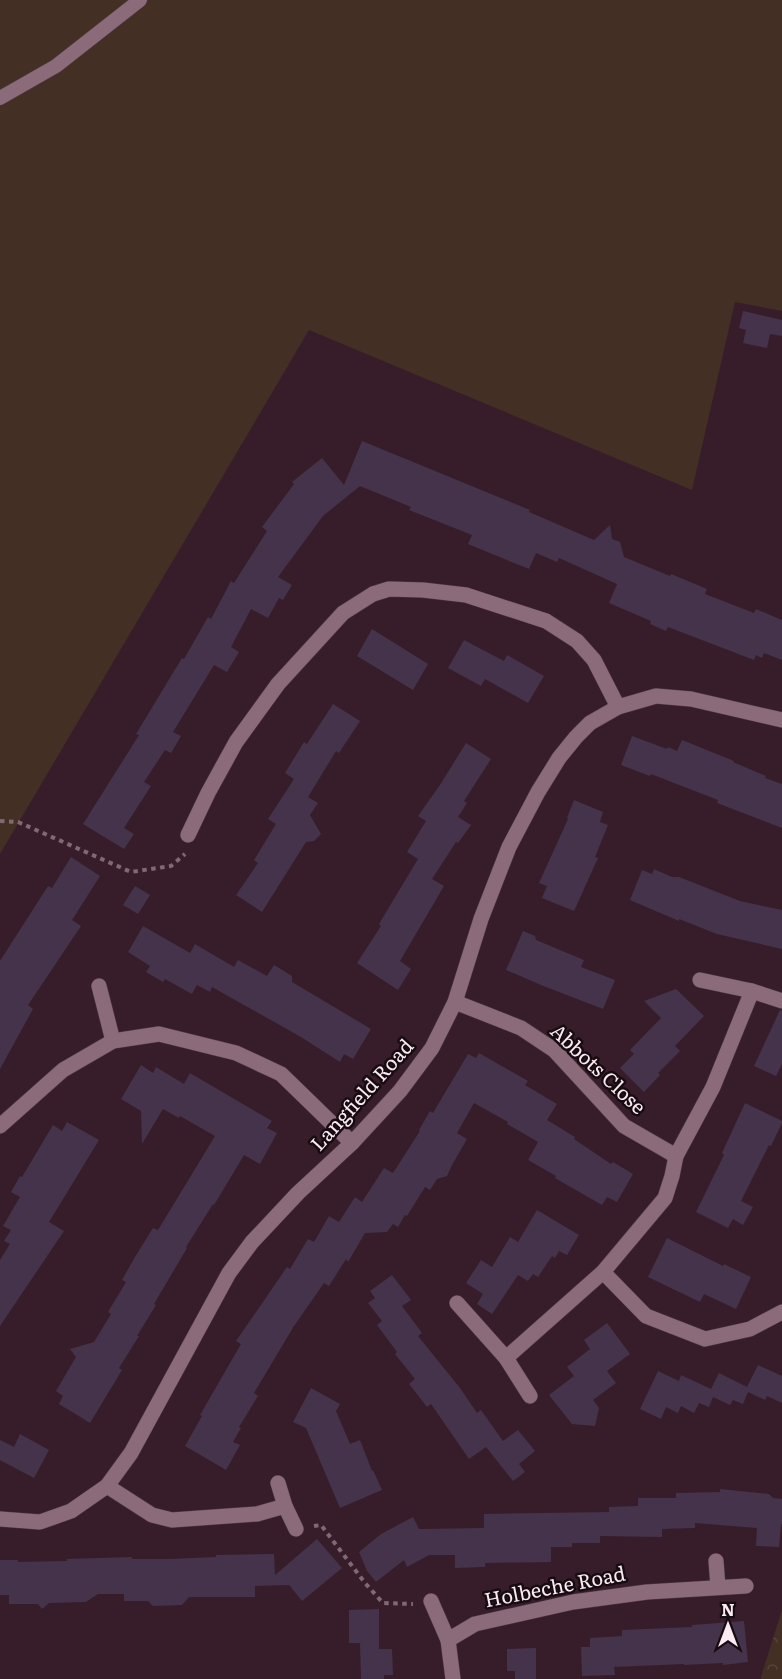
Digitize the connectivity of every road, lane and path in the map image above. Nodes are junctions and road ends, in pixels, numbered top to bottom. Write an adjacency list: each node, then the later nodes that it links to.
1 (140, 0): 2 (lane)
2 (0, 98)
3 (618, 707): 4 (street, Langfield Road); 6 (street); 11 (street, Langfield Road)
4 (782, 720)
5 (0, 821): 6 (path)
6 (188, 835)
7 (700, 980): 9 (street)
8 (99, 986): 12 (street)
9 (752, 992): 10 (street); 15 (street)
10 (782, 1001)
11 (455, 1002): 14 (street, Langfield Road); 15 (street, Abbots Close)
12 (113, 1041): 13 (street); 14 (street)
13 (0, 1126)
14 (352, 1143): 22 (street, Langfield Road)
15 (676, 1156): 16 (street)
16 (603, 1272): 18 (street); 19 (street)
17 (457, 1303): 19 (street)
18 (782, 1312)
19 (506, 1358): 20 (street)
20 (530, 1396)
21 (279, 1483): 23 (street)
22 (106, 1486): 23 (street); 24 (street, Langfield Road)
23 (285, 1506): 25 (street)
24 (0, 1519)
25 (296, 1529): 29 (path)
26 (716, 1561): 28 (street)
27 (746, 1586): 28 (street, Holbeche Road)
28 (718, 1587): 30 (street, Holbeche Road)
29 (431, 1601): 30 (street)
30 (448, 1640): 31 (street)
31 (453, 1679)

